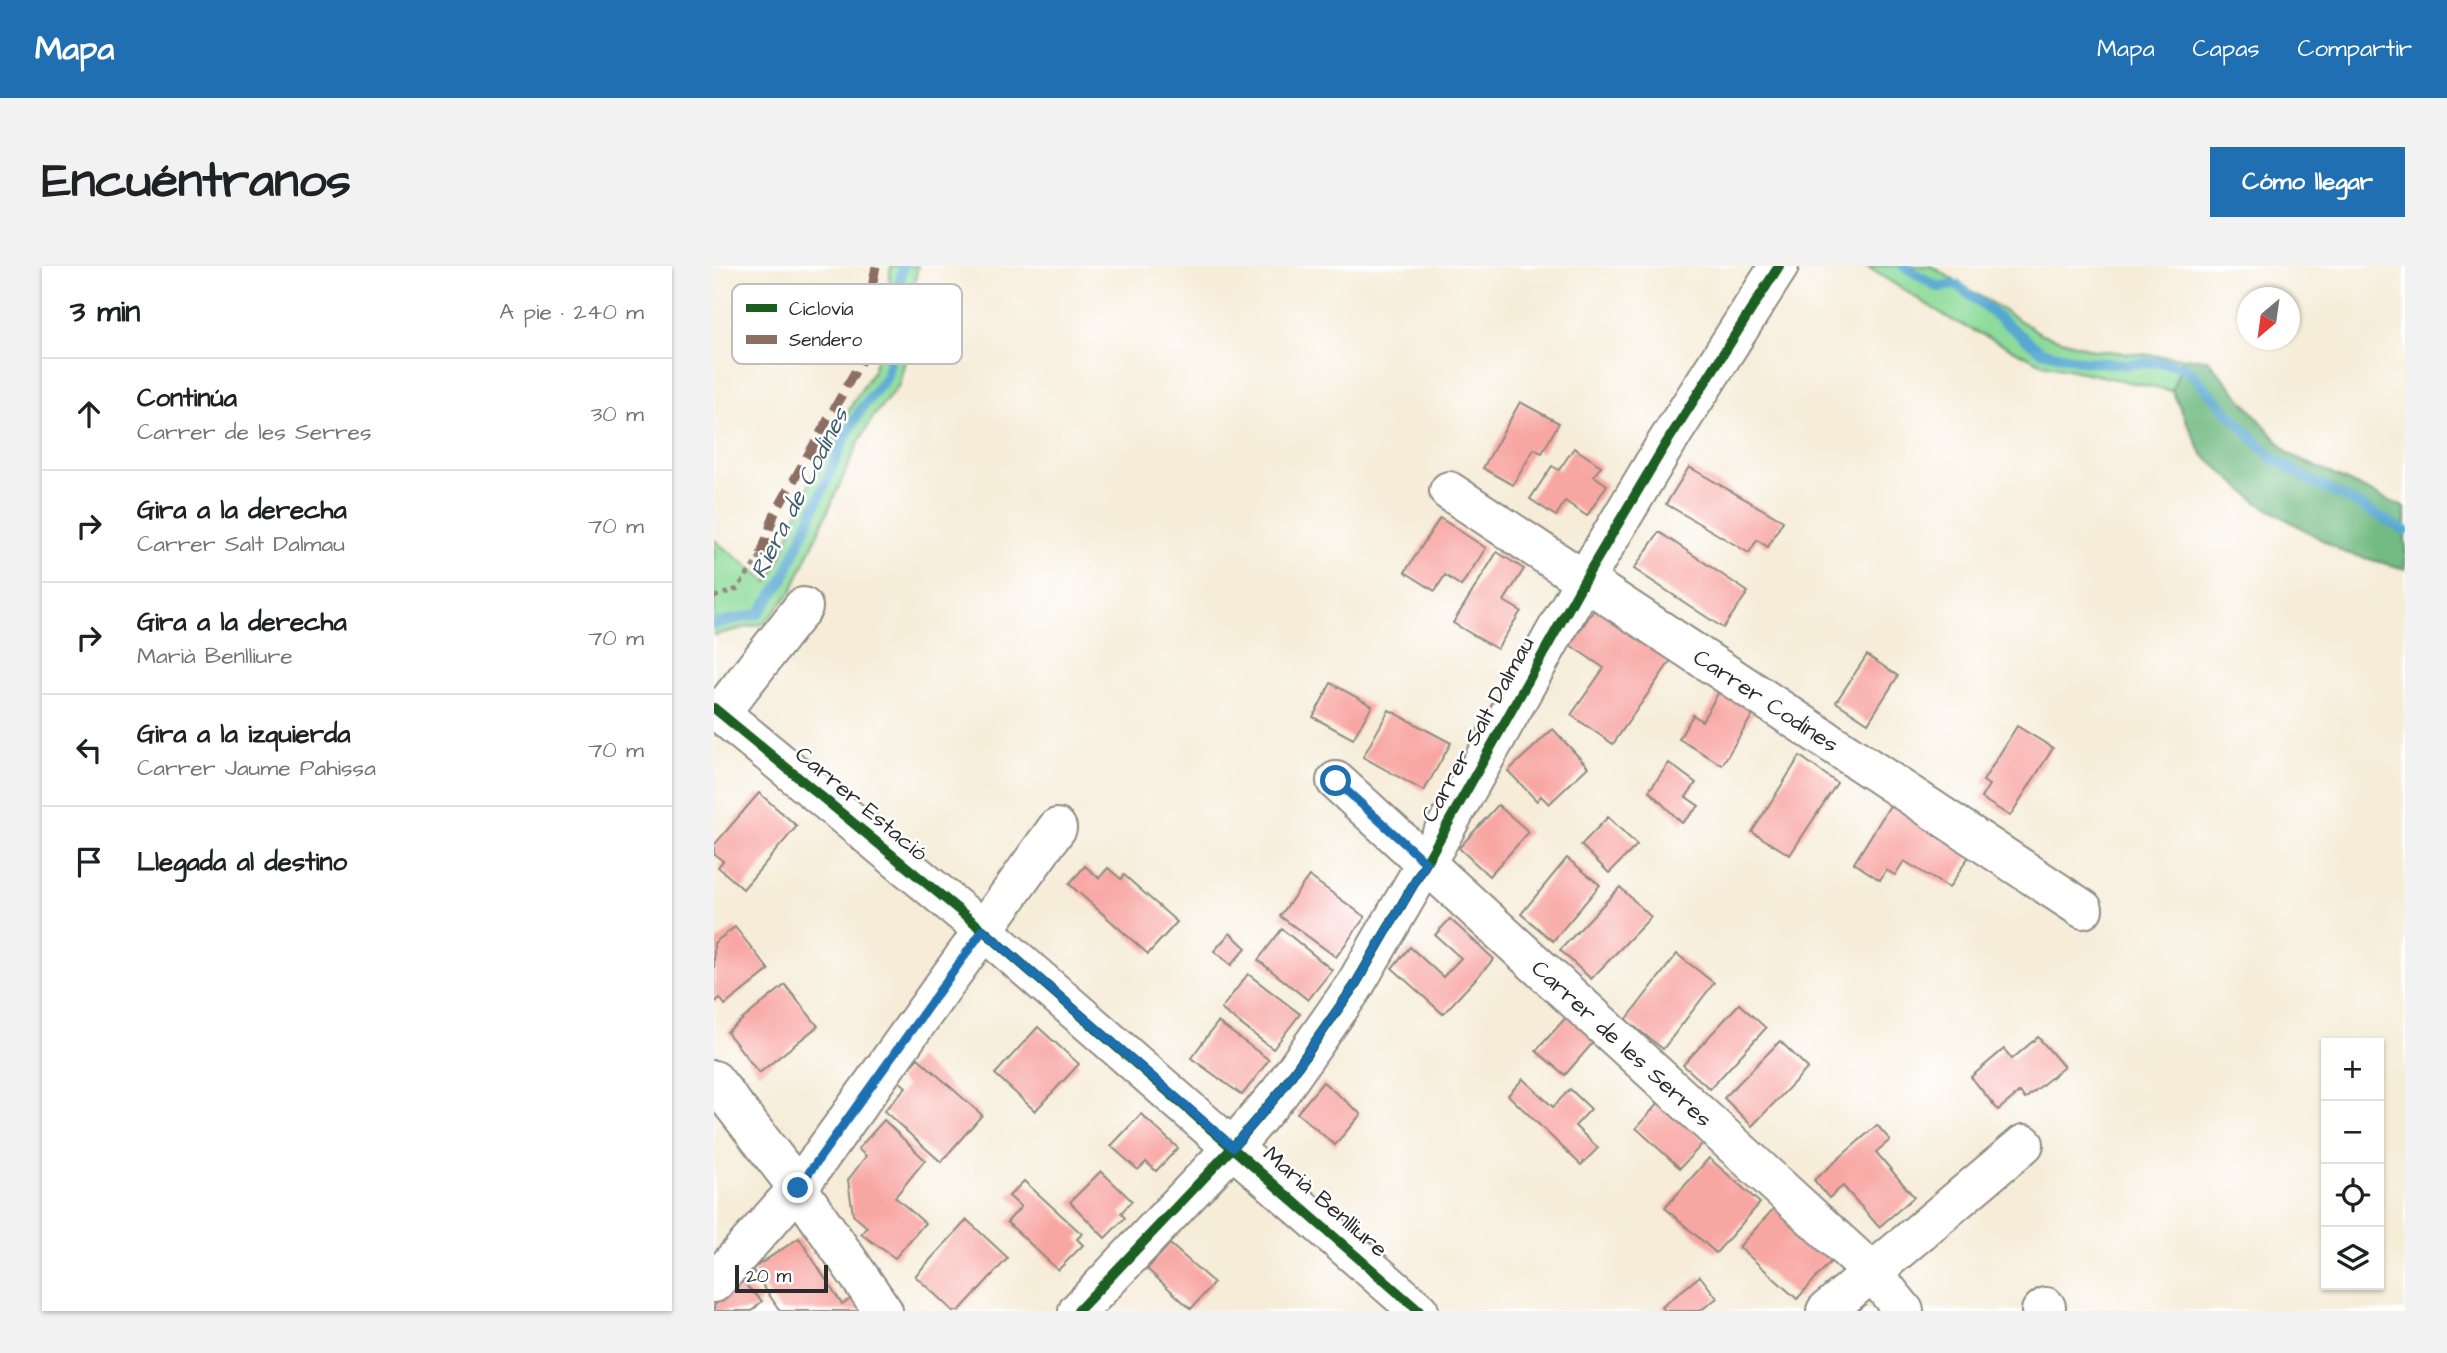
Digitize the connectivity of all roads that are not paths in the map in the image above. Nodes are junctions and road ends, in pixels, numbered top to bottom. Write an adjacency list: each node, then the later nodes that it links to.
1 (1779, 266): 3 (street, Carrer Salt Dalmau)
2 (1449, 491): 3 (street, Carrer Codines)
3 (1585, 579): 8 (street, Carrer Salt Dalmau); 9 (street, Carrer Codines)
4 (803, 607): 5 (street)
5 (717, 711): 10 (street, Carrer Estació)
6 (1336, 781): 8 (street, Carrer de les Serres)
7 (1057, 828): 10 (street)
8 (1426, 863): 13 (street, Carrer Salt Dalmau); 15 (street, Carrer de les Serres)
9 (2083, 909)
10 (983, 930): 13 (street, Marià Benlliure); 14 (street)
11 (714, 1080): 14 (street)
12 (2024, 1144): 15 (street)
13 (1233, 1147): 18 (street, Carrer Salt Dalmau); 19 (street, Marià Benlliure)
14 (798, 1188): 16 (street); 17 (street)
15 (1873, 1273): 20 (street); 21 (street, Carrer de les Serres)
16 (714, 1283)
17 (883, 1311)
18 (1078, 1311)
19 (1419, 1311)
20 (1826, 1311)
21 (1904, 1311)

